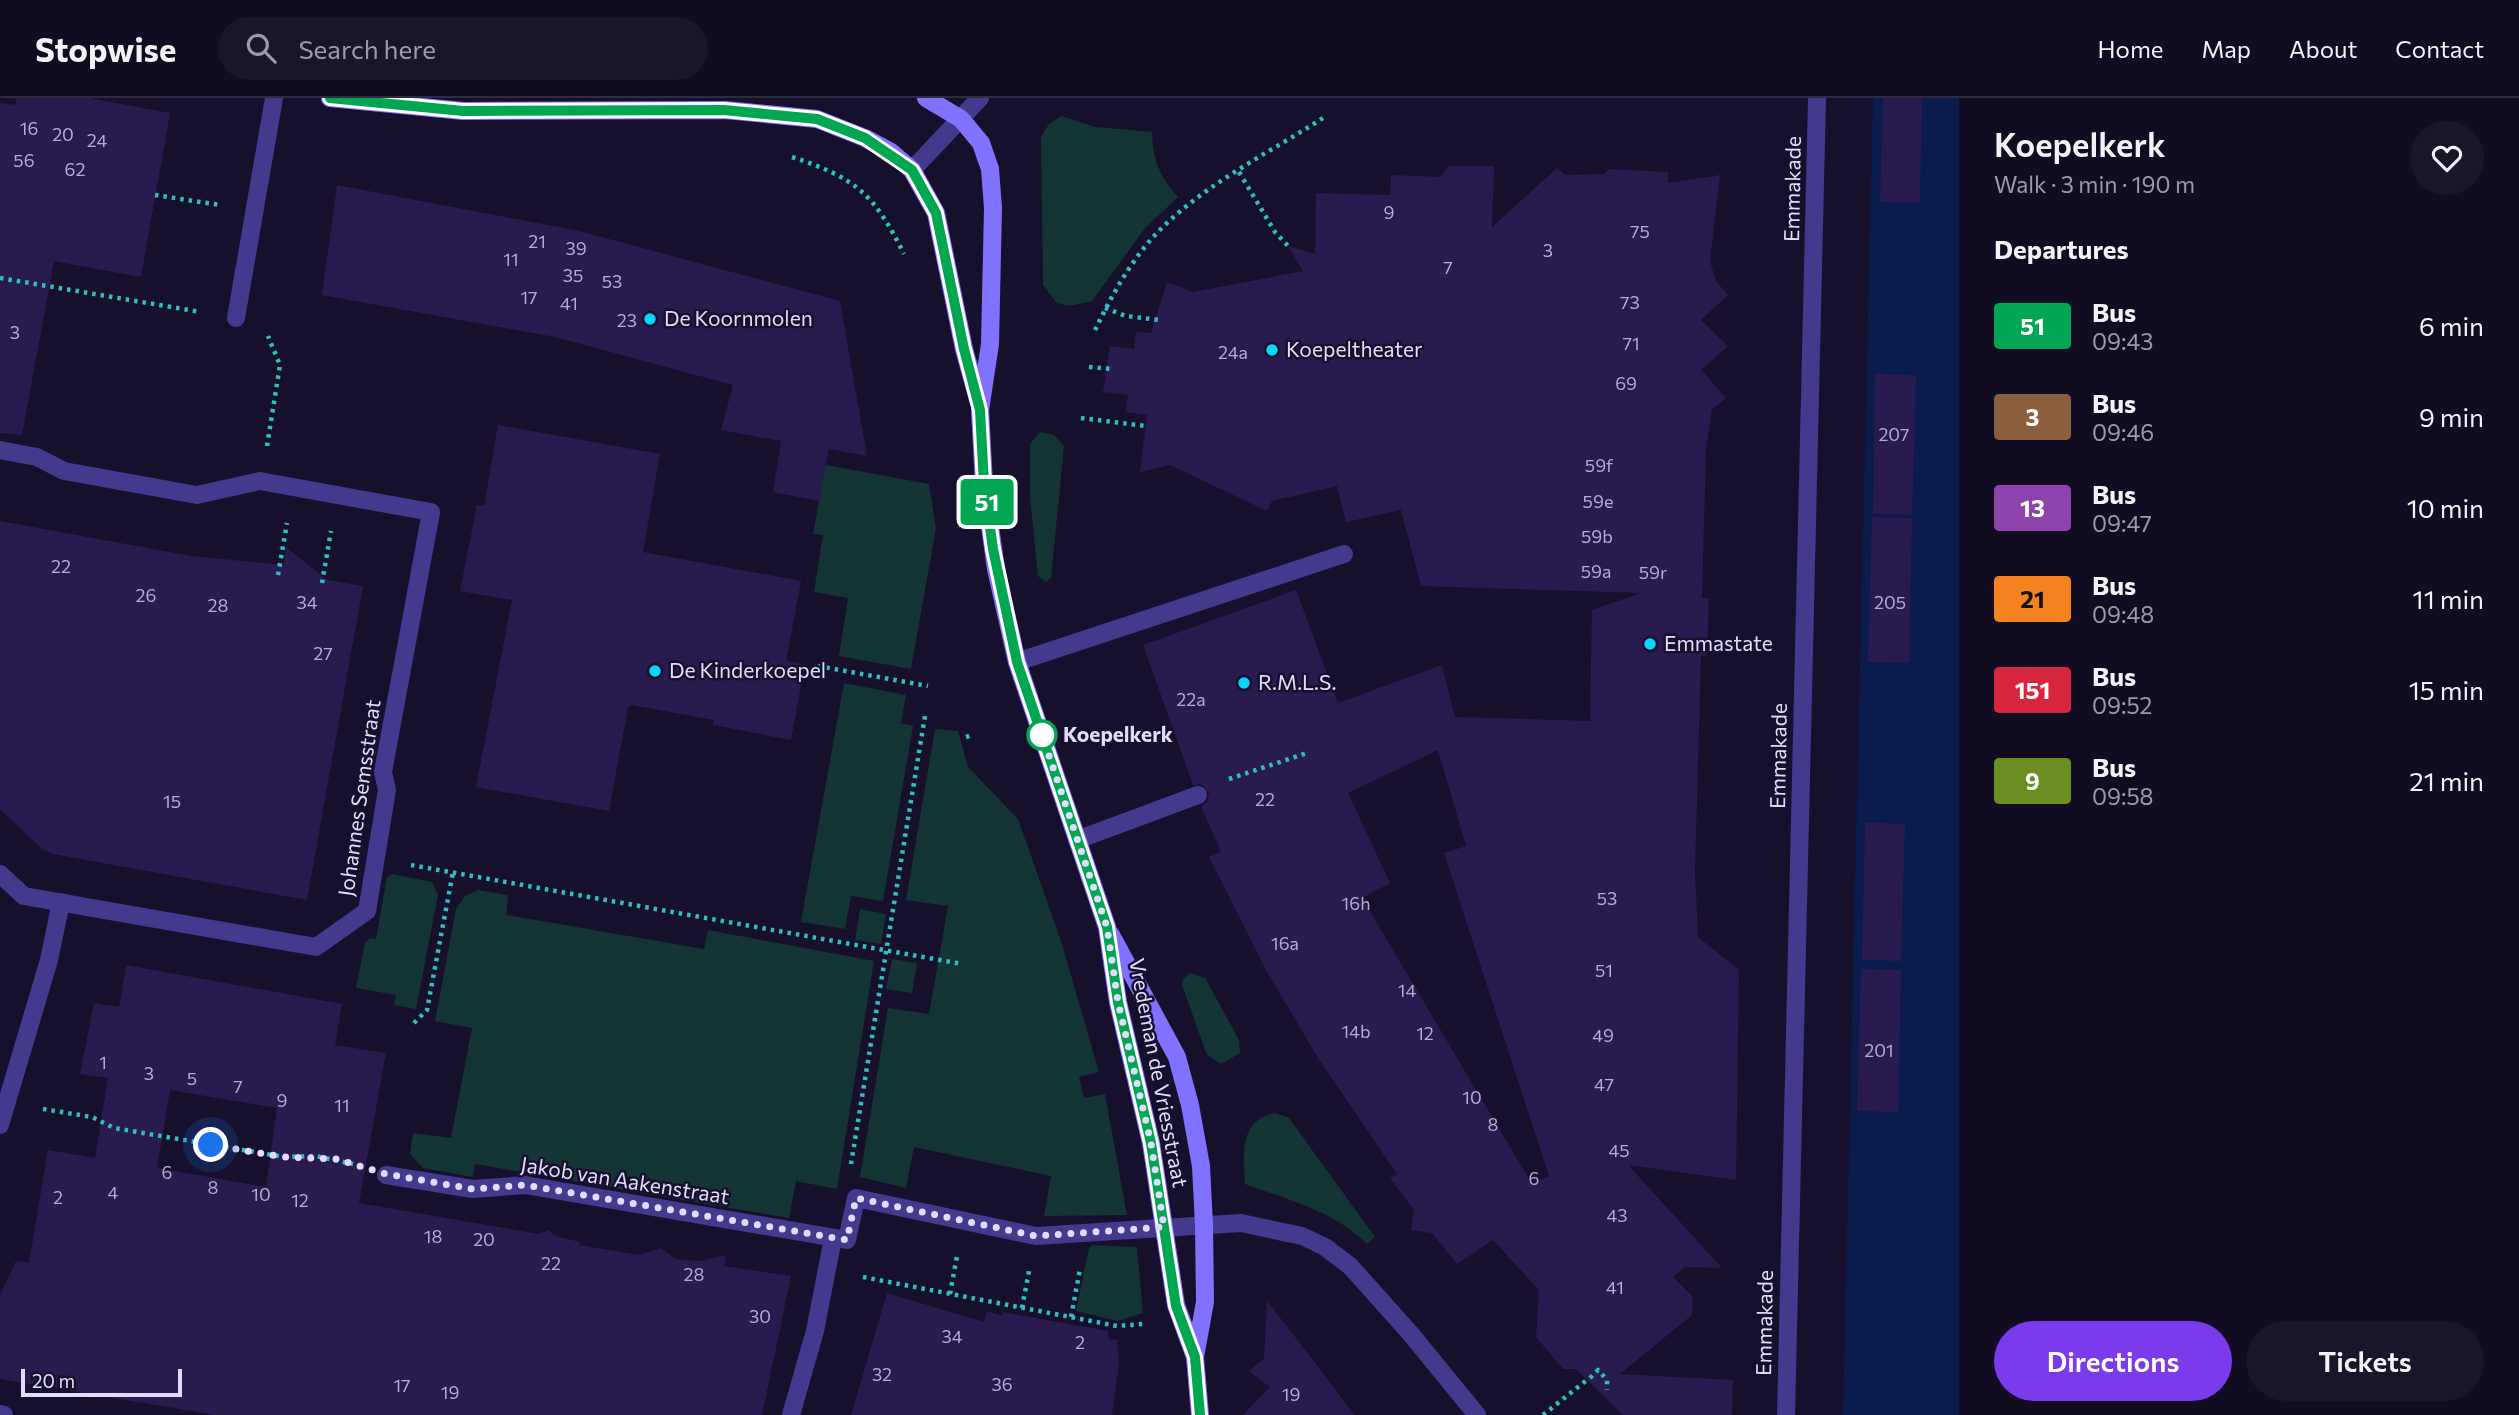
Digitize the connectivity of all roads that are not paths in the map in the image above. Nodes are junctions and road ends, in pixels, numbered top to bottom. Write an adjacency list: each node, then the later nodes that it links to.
1 (274, 98): 9 (street)
2 (330, 98): 6 (street)
3 (926, 98): 7 (street)
4 (980, 98): 7 (street)
5 (1818, 98): 28 (street, Emmakade)
6 (382, 101): 8 (street)
7 (961, 119): 8 (street); 10 (street, Vredeman de Vriesstraat)
8 (912, 170): 10 (street, Vredeman de Vriesstraat)
9 (236, 318)
10 (980, 410): 13 (street, Vredeman de Vriesstraat)
11 (0, 450): 17 (street, Johannes Semsstraat)
12 (1344, 554): 13 (street)
13 (1017, 662): 15 (street, Vredeman de Vriesstraat)
14 (1198, 795): 15 (street)
15 (1077, 840): 18 (street, Vredeman de Vriesstraat)
16 (0, 874): 17 (street, Johannes Semsstraat)
17 (61, 902): 19 (street)
18 (1107, 927): 21 (street, Vredeman de Vriesstraat); 22 (street, Vredeman de Vriesstraat)
19 (0, 1125)
20 (386, 1174): 23 (street, Jakob van Aakenstraat)
21 (1204, 1225): 22 (street); 24 (street, Vredeman de Vriesstraat); 27 (street)
22 (1164, 1227): 23 (street); 24 (street, Vredeman de Vriesstraat)
23 (833, 1238): 25 (street)
24 (1195, 1357): 26 (street)
25 (791, 1415)
26 (1200, 1415)
27 (1477, 1415)
28 (1786, 1415)

